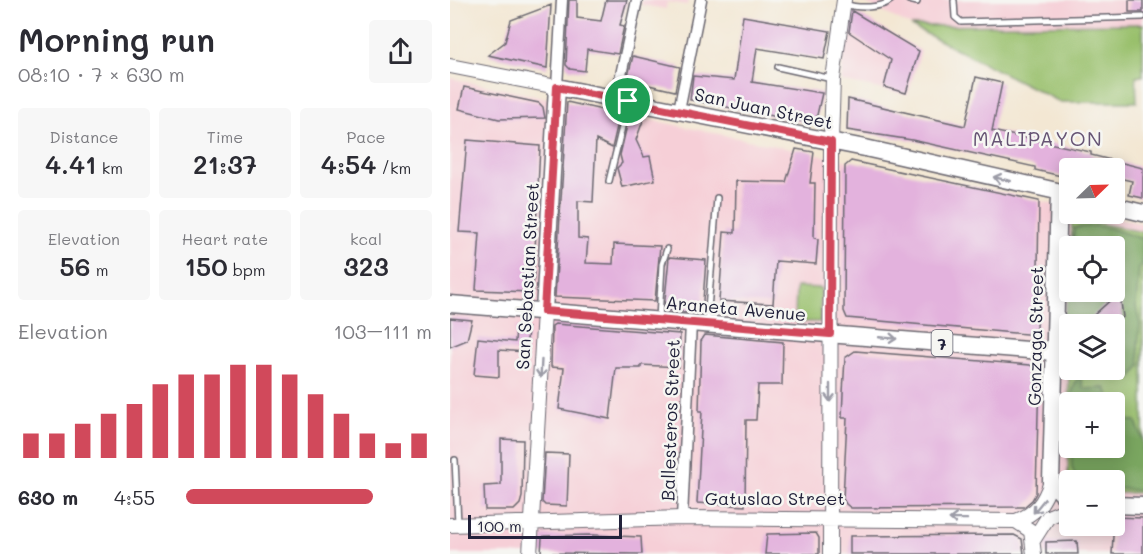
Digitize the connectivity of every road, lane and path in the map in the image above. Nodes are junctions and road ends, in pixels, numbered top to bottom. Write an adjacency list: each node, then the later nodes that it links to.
1 (562, 0): 13 (street, San Sebastian Street)
2 (637, 0): 14 (street)
3 (701, 0): 15 (street)
4 (892, 0): 6 (lane)
5 (909, 0): 8 (lane)
6 (846, 1): 12 (street)
7 (954, 1): 9 (lane)
8 (917, 2)
9 (1143, 17)
10 (450, 66): 13 (street, San Juan Street)
11 (777, 66): 12 (lane)
12 (833, 79): 16 (street)
13 (557, 87): 14 (main road, San Juan Street); 25 (main road, San Sebastian Street)
14 (622, 99): 15 (main road, San Juan Street); 17 (lane)
15 (679, 110): 16 (main road, San Juan Street)
16 (831, 142): 18 (main road, San Juan Street, one-way to 16); 28 (street)
17 (609, 181)
18 (1059, 192)
19 (717, 198): 27 (lane)
20 (1125, 209): 21 (main road)
21 (1143, 213)
22 (1062, 224): 29 (main road, Gonzaga Street)
23 (667, 249): 26 (lane)
24 (450, 304): 25 (main road, Araneta Avenue / 7)
25 (544, 311): 26 (main road, Araneta Avenue / 7); 39 (street, San Sebastian Street, one-way to 39)
26 (659, 321): 27 (main road, Araneta Avenue / 7)
27 (699, 324): 28 (main road, Araneta Avenue / 7); 37 (street, Ballesteros Street)
28 (830, 334): 29 (main road, Araneta Avenue / 7, one-way to 29); 36 (street, one-way to 36)
29 (1054, 352): 31 (main road, Gonzaga Street)
30 (454, 460): 40 (lane)
31 (1051, 482): 32 (main road); 38 (street, one-way to 38)
32 (1059, 490)
33 (1125, 505): 34 (main road)
34 (1143, 506)
35 (1059, 512): 41 (street)
36 (830, 517): 37 (street, Gatuslao Street); 38 (street, Gatuslao Street, one-way to 36); 43 (street)
37 (682, 518): 39 (street, Gatuslao Street)
38 (1016, 521): 41 (street)
39 (532, 523): 40 (street, Gatuslao Street); 42 (street, San Sebastian Street)
40 (454, 525)
41 (1034, 539): 44 (street)
42 (530, 554)
43 (830, 554)
44 (1034, 554)

